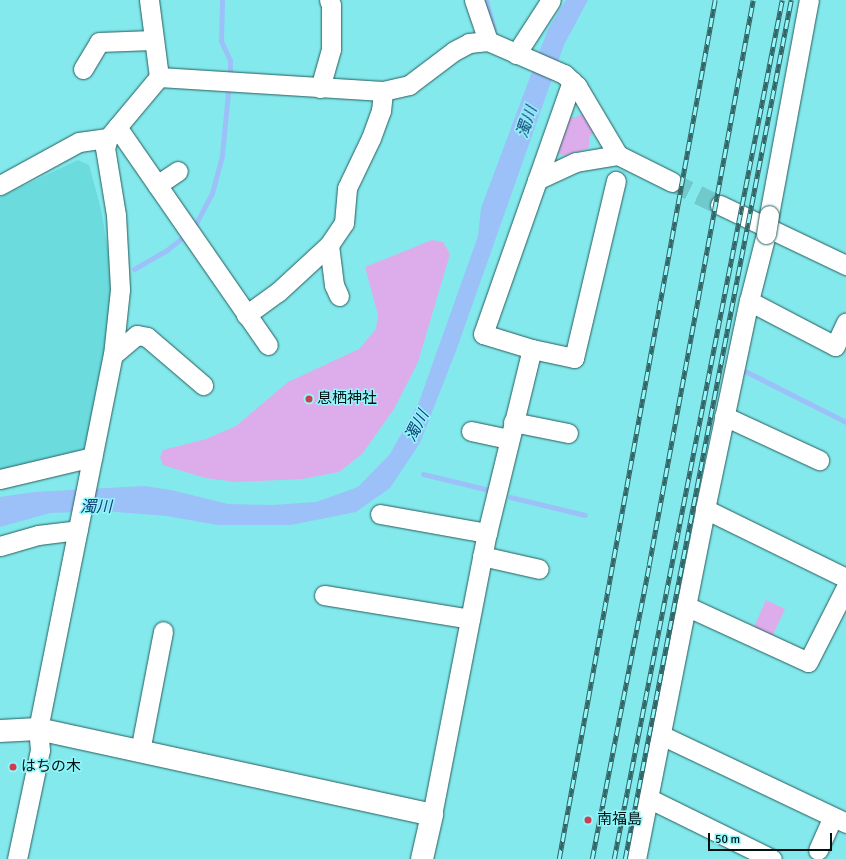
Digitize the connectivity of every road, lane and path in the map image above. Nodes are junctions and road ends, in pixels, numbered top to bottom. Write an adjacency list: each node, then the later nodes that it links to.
1 (149, 0): 6 (street)
2 (329, 0): 12 (street)
3 (474, 0): 7 (street)
4 (550, 0): 8 (street)
5 (809, 0): 26 (street, bridge)
6 (153, 40): 9 (street); 10 (street)
7 (488, 41): 8 (street); 13 (street)
8 (520, 56): 11 (street)
9 (83, 69)
10 (159, 77): 12 (street); 14 (street)
11 (568, 78): 15 (street); 17 (street)
12 (320, 88): 13 (street)
13 (383, 91): 23 (street)
14 (113, 133): 20 (street); 21 (street); 31 (street)
15 (618, 155): 17 (street); 19 (street)
16 (178, 170): 21 (street)
17 (538, 180): 30 (street)
18 (616, 181): 30 (street)
19 (672, 182)
20 (0, 185)
21 (157, 185): 27 (street)
22 (720, 205): 24 (street)
23 (329, 245): 25 (street); 27 (street)
24 (846, 266)
25 (339, 296)
26 (749, 301): 28 (street); 33 (street)
27 (246, 314): 29 (street)
28 (846, 322)
29 (268, 345)
30 (532, 349): 34 (street)
31 (113, 354): 32 (street); 37 (street)
32 (203, 385)
33 (724, 416): 38 (street); 40 (street)
34 (511, 430): 35 (street); 36 (street); 43 (street)
35 (471, 431)
36 (568, 433)
37 (92, 457): 39 (street); 42 (street)
38 (819, 460)
39 (0, 479)
40 (705, 509): 47 (street); 50 (street)
41 (380, 514): 43 (street)
42 (79, 524): 44 (street); 53 (street)
43 (487, 533): 45 (street)
44 (0, 546)
45 (482, 556): 46 (street); 51 (street)
46 (539, 569)
47 (846, 578)
48 (846, 587): 50 (street)
49 (324, 595): 51 (street)
50 (686, 606): 55 (street)
51 (470, 619): 58 (street)
52 (163, 631): 56 (street)
53 (38, 729): 54 (street); 56 (street); 61 (street)
54 (0, 731)
55 (661, 735): 57 (street); 59 (street)
56 (140, 751): 58 (street)
57 (648, 798): 63 (street); 64 (street)
58 (432, 815): 62 (street)
59 (840, 820): 60 (street)
60 (818, 850)
61 (17, 859)
62 (422, 859)
63 (636, 859)
64 (772, 859)

